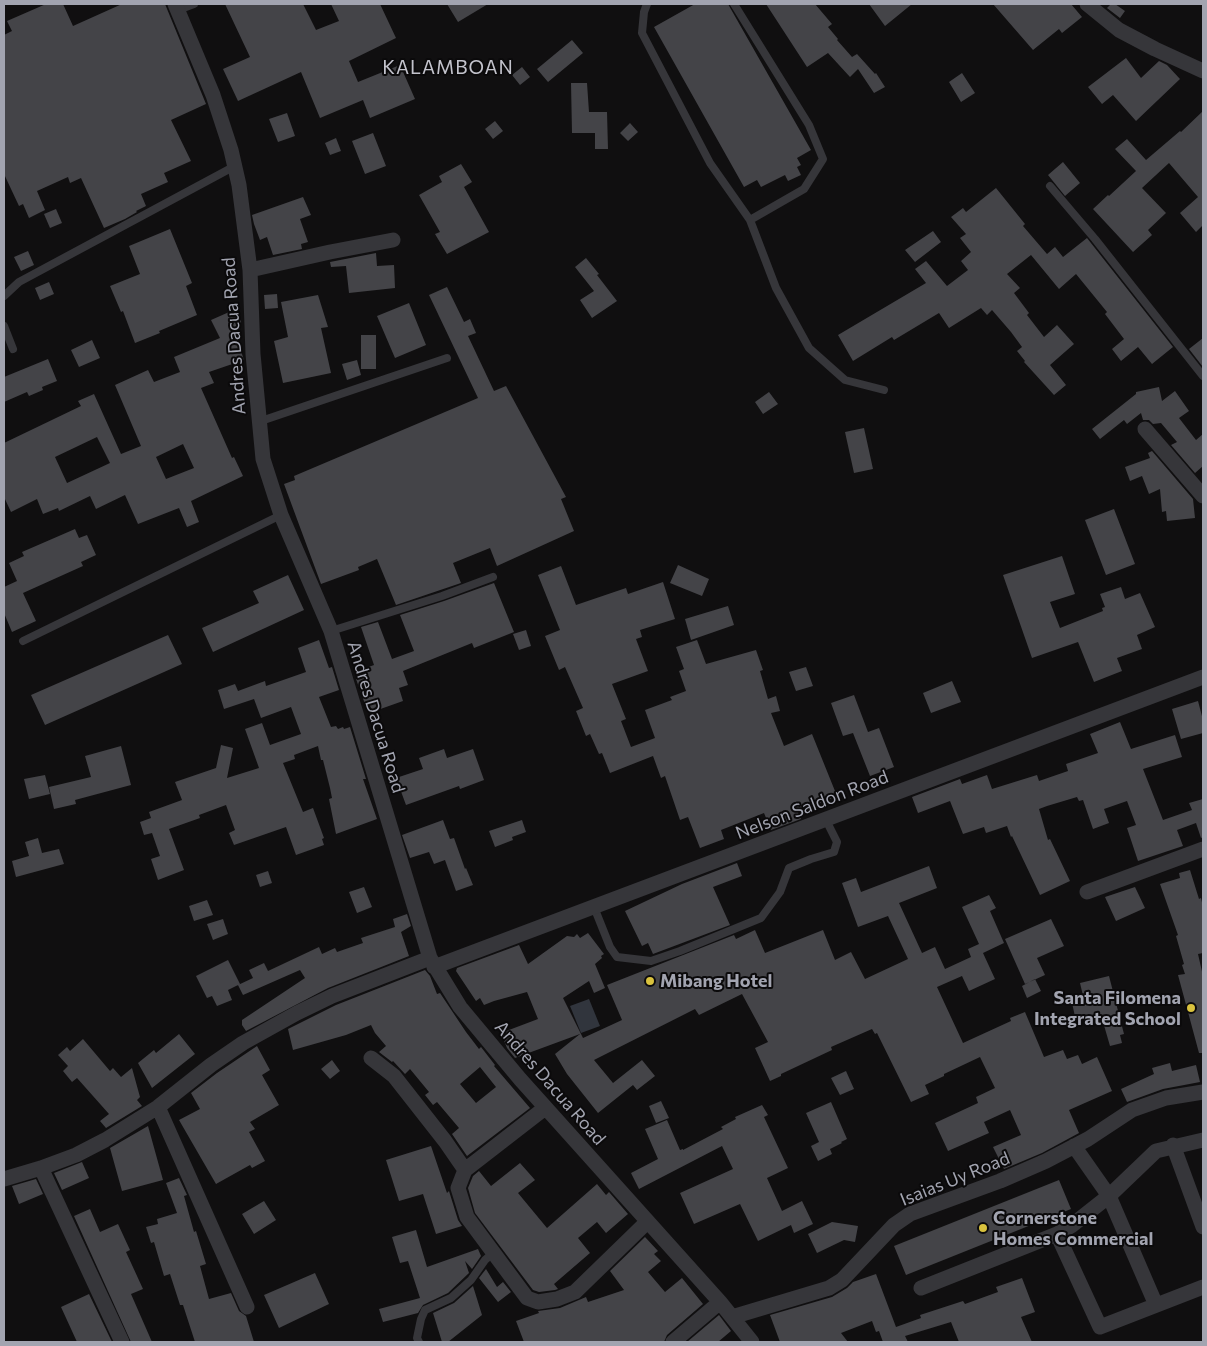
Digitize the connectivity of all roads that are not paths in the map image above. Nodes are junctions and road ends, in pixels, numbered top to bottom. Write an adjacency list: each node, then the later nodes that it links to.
1 (194, 4): 5 (lane)
2 (647, 4): 9 (lane)
3 (734, 4): 9 (lane)
4 (1087, 4): 6 (street)
5 (176, 7): 7 (street, Andres Dacua Road)
6 (1203, 71)
7 (235, 166): 11 (street, Andres Dacua Road); 12 (lane)
8 (1050, 186): 16 (lane)
9 (750, 220): 17 (lane)
10 (393, 240): 11 (street)
11 (250, 270): 18 (street, Andres Dacua Road)
12 (4, 296)
13 (4, 326): 14 (lane)
14 (13, 349)
15 (447, 358): 18 (lane)
16 (1203, 376)
17 (884, 390)
18 (258, 422): 21 (street, Andres Dacua Road)
19 (1145, 429): 20 (street)
20 (1203, 496)
21 (281, 515): 23 (street, Andres Dacua Road); 24 (lane)
22 (493, 577): 23 (lane)
23 (331, 632): 30 (street, Andres Dacua Road)
24 (23, 640)
25 (1203, 677): 26 (street, Nelson Saldon Road)
26 (826, 820): 29 (street, Nelson Saldon Road); 29 (lane)
27 (1203, 849): 28 (street)
28 (1087, 892)
29 (594, 906): 30 (street, Nelson Saldon Road)
30 (432, 963): 33 (street, Nelson Saldon Road); 34 (street, Andres Dacua Road)
31 (371, 1058): 39 (street)
32 (1203, 1092): 37 (street, Isaias Uy Road)
33 (158, 1107): 38 (street, Nelson Saldon Road); 50 (street)
34 (545, 1108): 39 (street); 42 (street, Andres Dacua Road)
35 (1203, 1140): 36 (street)
36 (1174, 1145): 41 (street); 43 (street)
37 (1074, 1146): 41 (street); 51 (street, Isaias Uy Road)
38 (41, 1168): 40 (street, Nelson Saldon Road); 52 (street)
39 (465, 1170): 45 (street)
40 (4, 1179)
41 (1109, 1196): 44 (street); 49 (street)
42 (647, 1222): 45 (street); 48 (street, Andres Dacua Road)
43 (1203, 1227)
44 (1057, 1234): 47 (street); 49 (street)
45 (493, 1253): 53 (lane)
46 (1203, 1287): 49 (street)
47 (921, 1288)
48 (720, 1302): 51 (street, Andres Dacua Road); 54 (street)
49 (1156, 1305)
50 (247, 1308)
51 (732, 1317): 55 (street, Andres Dacua Road)
52 (122, 1342)
53 (419, 1342)
54 (673, 1342)
55 (752, 1342)

